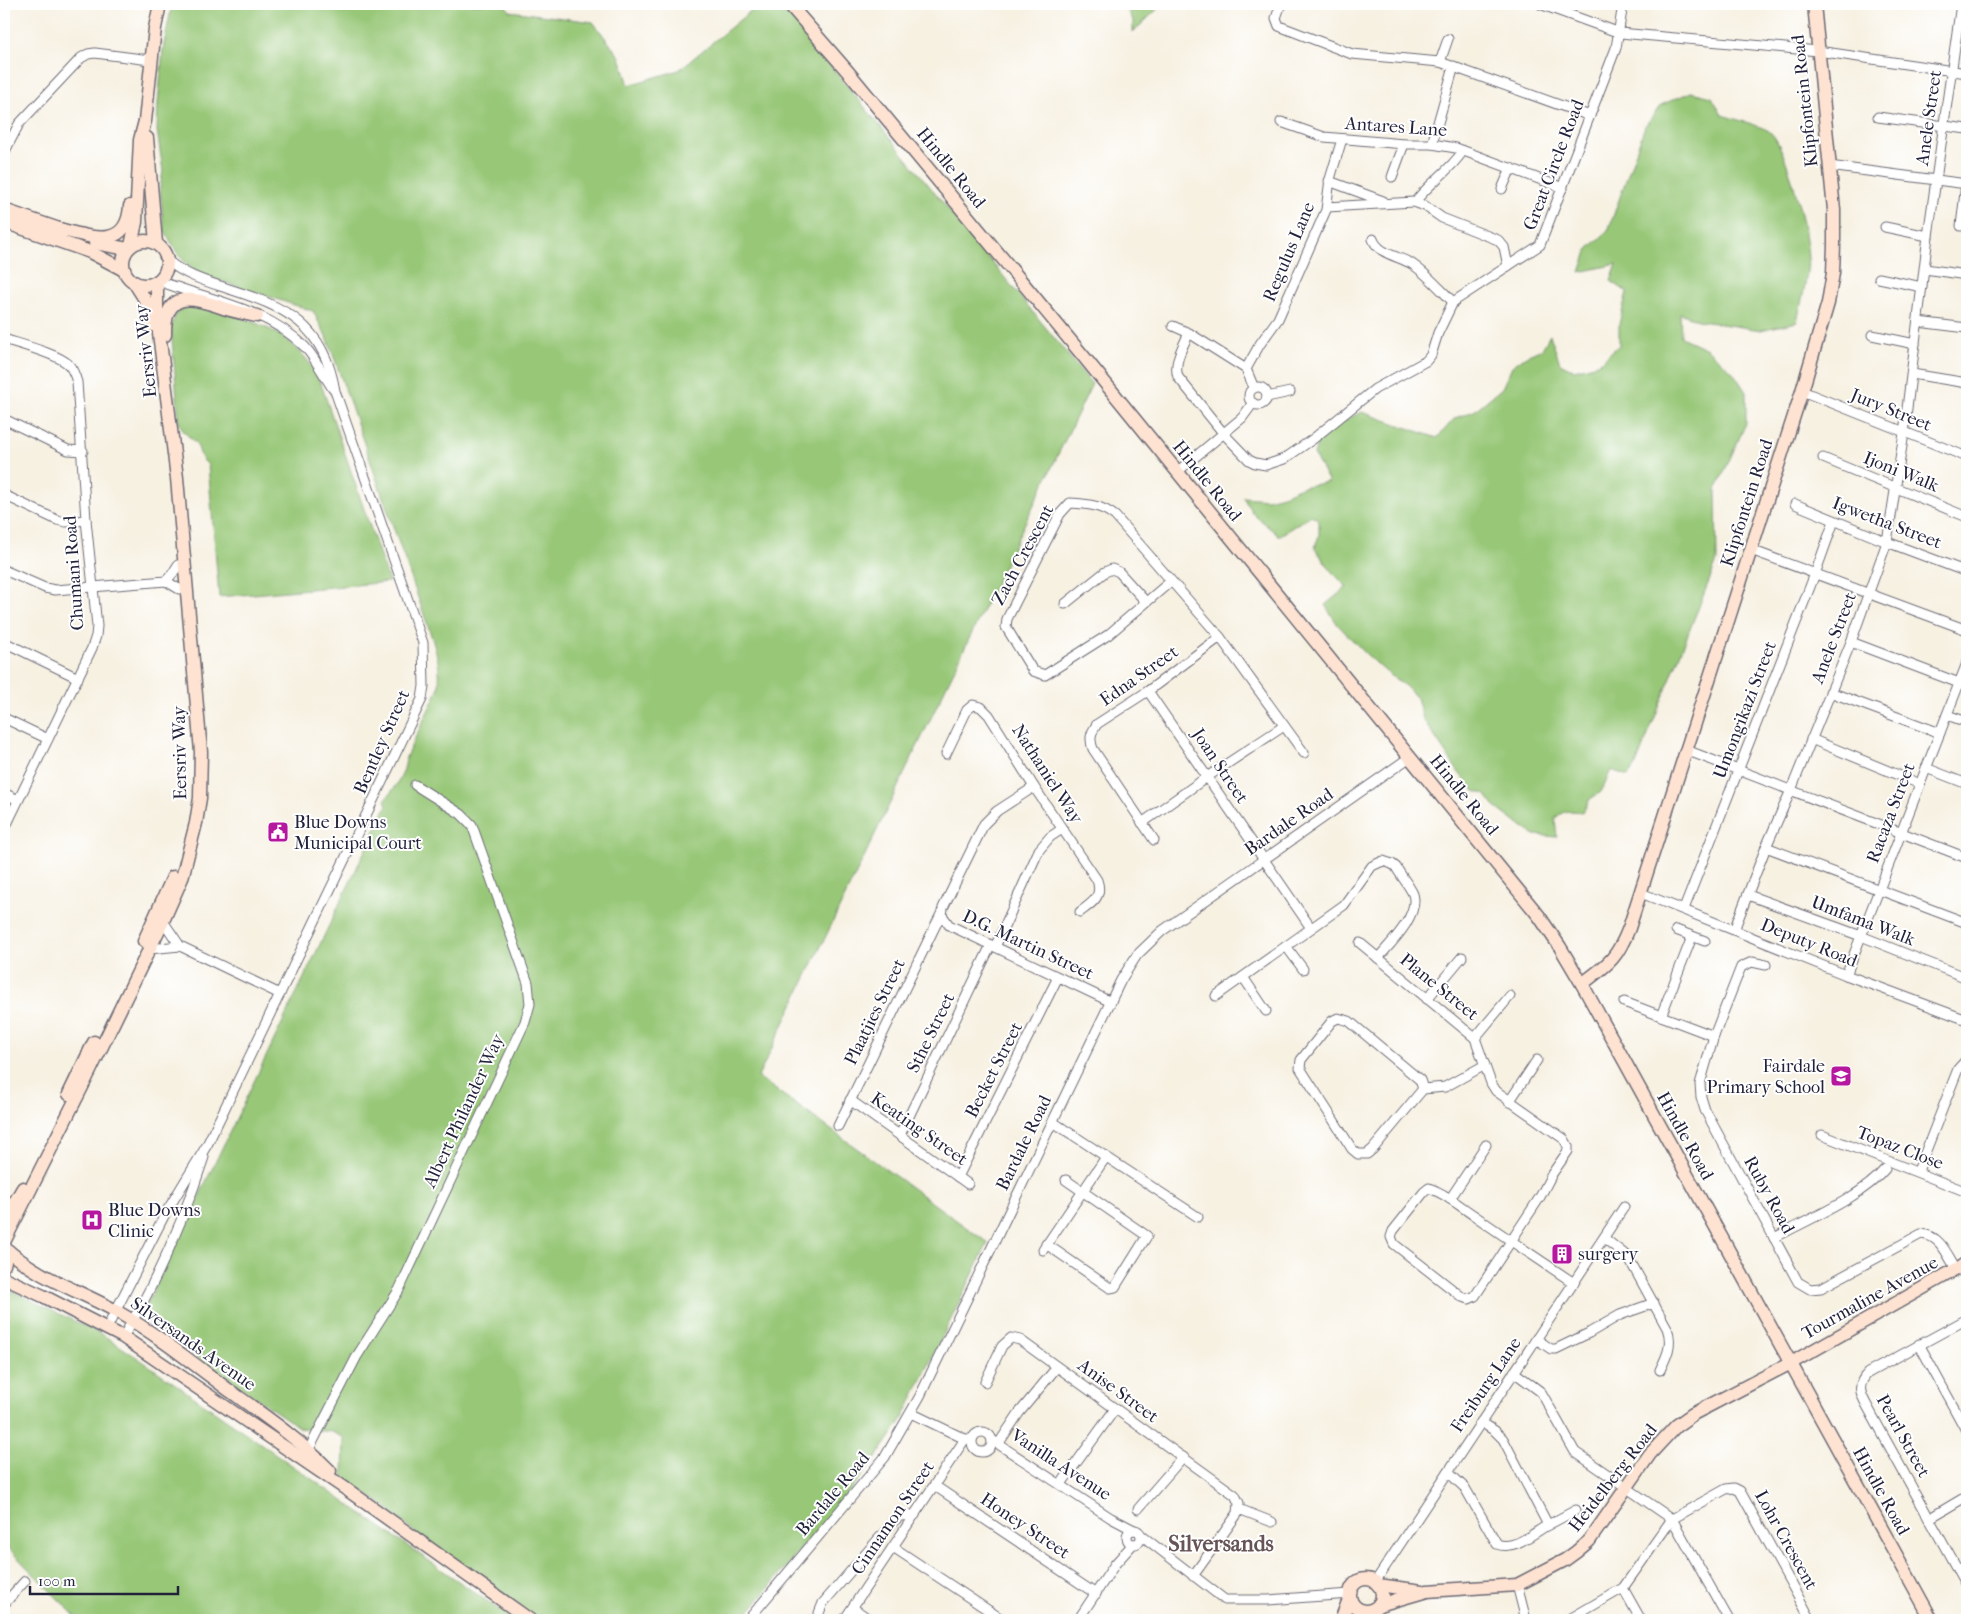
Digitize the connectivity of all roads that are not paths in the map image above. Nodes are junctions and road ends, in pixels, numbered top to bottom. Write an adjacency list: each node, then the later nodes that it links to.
1 (160, 4): 12 (main road)
2 (789, 4): 16 (main road, Hindle Road)
3 (799, 4): 16 (main road, Hindle Road)
4 (1281, 4): 13 (street)
5 (1540, 4): 9 (street)
6 (1623, 4): 9 (street, Great Circle Road)
7 (1814, 4): 11 (main road, Klipfontein Road)
8 (1961, 4): 15 (street, Anele Street)
9 (1620, 33): 11 (street); 18 (street, Great Circle Road)
10 (1448, 39): 13 (street)
11 (1818, 51): 15 (street); 30 (main road, Klipfontein Road)
12 (150, 60): 20 (main road); 29 (street)
13 (1440, 62): 14 (street)
14 (1454, 66): 18 (street); 27 (street)
15 (1952, 71): 17 (street); 22 (street, Anele Street)
16 (850, 73): 84 (main road, Hindle Road)
17 (1967, 73)
18 (1590, 116): 36 (street, Great Circle Road)
19 (1878, 117): 22 (street)
20 (145, 121): 25 (main road); 48 (main road)
21 (1281, 122): 24 (street, Antares Lane)
22 (1944, 126): 23 (street); 33 (street, Anele Street)
23 (1967, 129)
24 (1342, 139): 26 (street, Antares Lane); 34 (street, Regulus Lane)
25 (140, 140): 45 (main road); 49 (main road)
26 (1404, 144): 27 (street, Antares Lane); 32 (street)
27 (1432, 144): 28 (street, Antares Lane)
28 (1463, 151): 31 (street, Antares Lane); 38 (street)
29 (4, 153)
30 (1829, 166): 33 (street); 75 (main road, Klipfontein Road)
31 (1511, 168): 36 (street, Antares Lane); 37 (street)
32 (1392, 177)
33 (1937, 180): 35 (street); 46 (street, Anele Street)
34 (1330, 181): 39 (street); 40 (street, Regulus Lane)
35 (1967, 184): 43 (street)
36 (1564, 188): 51 (street, Great Circle Road)
37 (1502, 189)
38 (1415, 202): 39 (street); 51 (street)
39 (1385, 203): 40 (street)
40 (1326, 206): 68 (street, Regulus Lane)
41 (4, 210): 45 (main road)
42 (4, 222): 53 (main road)
43 (1961, 226)
44 (1885, 228): 46 (street)
45 (59, 229): 49 (main road)
46 (1928, 236): 52 (street, Anele Street)
47 (1373, 239): 59 (street)
48 (156, 243): 49 (main road); 50 (main road)
49 (130, 247): 53 (main road)
50 (168, 261): 56 (main road); 73 (street, Bentley Street)
51 (1508, 266): 59 (street, Great Circle Road)
52 (1925, 269): 54 (street); 58 (street, Anele Street)
53 (124, 270): 57 (main road)
54 (1967, 275)
55 (1879, 278): 58 (street)
56 (158, 281): 57 (main road); 60 (street, Bentley Street); 69 (main road, Eersriv Way)
57 (134, 282): 93 (main road, Eersriv Way)
58 (1922, 287): 61 (street, Anele Street)
59 (1452, 302): 80 (street)
60 (257, 316): 69 (main road); 73 (street, Bentley Street)
61 (1918, 322): 63 (street); 67 (street, Anele Street)
62 (1173, 326): 64 (street)
63 (1967, 328)
64 (1189, 333): 68 (street); 80 (street)
65 (1872, 335): 67 (street)
66 (4, 339): 81 (street, Chumani Road)
67 (1915, 344): 70 (street, Anele Street)
68 (1246, 369): 72 (street)
69 (164, 371): 148 (main road, Eersriv Way)
70 (1912, 374): 71 (street); 79 (street, Anele Street)
71 (1967, 383)
72 (1254, 388): 76 (street); 77 (street)
73 (335, 391): 170 (street, Bentley Street)
74 (1290, 392): 76 (street)
75 (1802, 392): 79 (street, Jury Street); 92 (main road, Klipfontein Road)
76 (1267, 397): 77 (street)
77 (1253, 403): 80 (street)
78 (4, 419): 81 (street)
79 (1904, 433): 82 (street, Jury Street); 85 (street, Anele Street)
80 (1224, 434): 84 (street)
81 (83, 451): 89 (street, Chumani Road)
82 (1967, 457)
83 (1823, 458): 85 (street, Ijoni Walk)
84 (1177, 472): 123 (main road, Hindle Road)
85 (1895, 488): 88 (street, Ijoni Walk); 91 (street, Anele Street)
86 (4, 495): 89 (street)
87 (1795, 504): 90 (street, Igwetha Street)
88 (1967, 516)
89 (86, 520): 99 (street, Chumani Road)
90 (1834, 521): 91 (street, Igwetha Street); 96 (street, Umongikazi Street)
91 (1887, 542): 95 (street, Igwetha Street); 101 (street, Anele Street)
92 (1751, 550): 96 (street); 120 (main road, Klipfontein Road)
93 (178, 565): 97 (street); 100 (main road, Eersriv Way)
94 (4, 570): 99 (street)
95 (1967, 572)
96 (1815, 574): 101 (street); 125 (street, Umongikazi Street)
97 (166, 580): 99 (street); 100 (street)
98 (1171, 581): 102 (street, Zach Crescent); 102 (street, Zach Crescent); 105 (street, Zach Crescent)
99 (94, 586): 109 (street, Chumani Road)
100 (178, 589): 203 (main road, Eersriv Way)
101 (1869, 593): 104 (street); 107 (street, Anele Street)
102 (1146, 602): 103 (street)
103 (1065, 604)
104 (1967, 630)
105 (1220, 637): 111 (street, Edna Street); 116 (street)
106 (4, 642): 109 (street)
107 (1851, 642): 110 (street); 112 (street, Anele Street)
108 (1967, 663): 110 (street, Racaza Street)
109 (78, 678): 118 (street, Chumani Road)
110 (1960, 682): 113 (street, Racaza Street)
111 (1148, 691): 126 (street, Joan Street); 134 (street, Edna Street)
112 (1830, 692): 117 (street); 119 (street, Anele Street)
113 (1947, 715): 115 (street); 117 (street, Racaza Street)
114 (4, 718): 118 (street)
115 (1967, 722)
116 (1284, 726): 121 (street); 126 (street)
117 (1940, 733): 124 (street, Racaza Street)
118 (48, 739): 133 (street, Chumani Road)
119 (1811, 739): 127 (street); 131 (street, Anele Street)
120 (1686, 750): 125 (street); 143 (main road, Klipfontein Road)
121 (1304, 753)
122 (946, 754): 130 (street, Nathaniel Way)
123 (1410, 757): 141 (street, Bardale Road); 169 (main road, Hindle Road)
124 (1926, 768): 127 (street, Racaza Street); 128 (street)
125 (1739, 770): 131 (street); 145 (street, Umongikazi Street)
126 (1207, 777): 134 (street); 141 (street, Joan Street)
127 (1920, 784): 137 (street, Racaza Street)
128 (1967, 784)
129 (415, 785): 236 (street, Albert Philander Way)
130 (1034, 787): 135 (street, Nathaniel Way); 146 (street, Plaatjies Street)
131 (1791, 790): 137 (street); 139 (street, Anele Street)
132 (4, 793): 133 (street)
133 (18, 800): 136 (street, Chumani Road)
134 (1142, 823): 138 (street, Edna Street)
135 (1062, 829): 147 (street, Nathaniel Way); 158 (street, Sthe Street)
136 (4, 830)
137 (1901, 833): 140 (street); 142 (street, Racaza Street)
138 (1154, 840)
139 (1766, 847): 142 (street); 144 (street, Anele Street)
140 (1967, 858)
141 (1264, 860): 150 (street, Joan Street); 174 (street, Bardale Road)
142 (1879, 889): 149 (street); 153 (street, Racaza Street)
143 (1640, 893): 145 (street, Deputy Road); 169 (main road, Klipfontein Road)
144 (1748, 895): 152 (street, Anele Street); 153 (street, Umfama Walk)
145 (1684, 909): 152 (street, Deputy Road)
146 (943, 910): 158 (street, D.G. Martin Street); 185 (street, Plaatjies Street)
147 (1080, 912)
148 (163, 921): 157 (street); 160 (main road, Eersriv Way)
149 (1967, 923)
150 (1311, 928): 159 (street, Plane Street); 162 (street, Plane Street)
151 (1676, 930): 154 (street)
152 (1734, 930): 165 (street, Deputy Road)
153 (1861, 936): 165 (street, Racaza Street); 168 (street, Umfama Walk)
154 (1692, 937): 155 (street); 177 (street)
155 (1705, 941)
156 (1360, 943): 162 (street, Plane Street)
157 (180, 946): 160 (street); 170 (street)
158 (993, 946): 167 (street, D.G. Martin Street); 189 (street, Sthe Street)
159 (1286, 946): 164 (street); 166 (street, Plane Street)
160 (149, 949): 210 (main road, Eersriv Way)
161 (1462, 957): 173 (street)
162 (1378, 958): 173 (street, Plane Street)
163 (1766, 964): 179 (street, Ruby Road)
164 (1303, 969)
165 (1846, 975): 178 (street, Deputy Road)
166 (1243, 976): 171 (street, Plane Street); 176 (street)
167 (1058, 977): 174 (street, D.G. Martin Street); 196 (street, Becket Street)
168 (1967, 978)
169 (1582, 984): 225 (main road, Hindle Road)
170 (280, 994): 191 (street, Bentley Street)
171 (1216, 996)
172 (1510, 996): 180 (street)
173 (1427, 999): 180 (street, Plane Street)
174 (1111, 1002): 187 (street, Bardale Road)
175 (1624, 1002): 177 (street)
176 (1266, 1011)
177 (1661, 1016): 179 (street)
178 (1967, 1020)
179 (1714, 1036): 208 (street, Ruby Road)
180 (1475, 1038): 183 (street, Plane Street)
181 (1967, 1059): 195 (street)
182 (1537, 1060): 186 (street)
183 (1485, 1065): 184 (street); 186 (street, Plane Street)
184 (1423, 1089): 184 (street)
185 (850, 1100): 188 (street, Plaatjies Street); 189 (street, Keating Street)
186 (1510, 1102): 209 (street, Plane Street)
187 (1053, 1122): 193 (street); 231 (street, Bardale Road)
188 (838, 1126)
189 (900, 1135): 196 (street, Keating Street)
190 (1822, 1135): 195 (street, Topaz Close)
191 (207, 1145): 204 (street, Bentley Street); 206 (street, Bentley Street)
192 (1486, 1145): 201 (street)
193 (1106, 1157): 199 (street); 205 (street)
194 (1884, 1169): 208 (street)
195 (1918, 1171): 200 (street, Topaz Close)
196 (958, 1177): 198 (street, Keating Street)
197 (1066, 1180): 199 (street)
198 (968, 1184)
199 (1082, 1191): 199 (street)
200 (1967, 1192)
201 (1450, 1199): 209 (street); 209 (street)
202 (1624, 1207): 207 (street, Freiburg Lane)
203 (4, 1214)
204 (165, 1214): 206 (street); 218 (street, Bentley Street)
205 (1198, 1217)
206 (180, 1221): 220 (street, Bentley Street)
207 (1604, 1238): 216 (street, Freiburg Lane); 217 (street)
208 (1774, 1238): 214 (street, Ruby Road)
209 (1512, 1241): 216 (street)
210 (4, 1242)
211 (4, 1247): 213 (main road); 218 (main road, Silversands Avenue)
212 (1967, 1263): 214 (main road, Tourmaline Avenue)
213 (4, 1265)
214 (1956, 1270): 225 (main road, Tourmaline Avenue)
215 (4, 1278): 221 (main road, Silversands Avenue)
216 (1574, 1283): 223 (street, Freiburg Lane)
217 (1654, 1303): 223 (street); 227 (street)
218 (116, 1311): 220 (main road, Silversands Avenue); 221 (street, Bentley Street)
219 (1967, 1319): 224 (street, Pearl Street)
220 (132, 1321): 222 (street, Bentley Street); 236 (main road, Silversands Avenue)
221 (107, 1328): 222 (main road, Silversands Avenue)
222 (123, 1337): 236 (main road, Silversands Avenue)
223 (1536, 1339): 228 (street, Freiburg Lane)
224 (1919, 1344): 233 (street); 247 (street, Pearl Street)
225 (1790, 1363): 241 (main road, Heidelberg Road); 280 (main road, Hindle Road)
226 (1057, 1367): 229 (street, Anise Street); 230 (street, Anise Street); 235 (street)
227 (1660, 1370)
228 (1514, 1372): 232 (street, Freiburg Lane); 241 (street)
229 (985, 1382)
230 (1115, 1409): 237 (street, Anise Street); 239 (street)
231 (911, 1413): 234 (street); 267 (street, Bardale Road)
232 (1482, 1422): 238 (street, Freiburg Lane); 250 (street)
233 (1967, 1432)
234 (968, 1439): 235 (street); 235 (street); 240 (street, Cinnamon Street)
235 (996, 1442): 239 (street, Vanilla Avenue)
236 (306, 1455): 266 (main road, Silversands Avenue)
237 (1182, 1457): 243 (street); 244 (street, Anise Street)
238 (1448, 1472): 250 (street); 256 (street, Freiburg Lane)
239 (1061, 1484): 251 (street, Vanilla Avenue)
240 (935, 1486): 246 (street, Cinnamon Street); 261 (street, Honey Street)
241 (1627, 1487): 248 (street); 257 (main road, Heidelberg Road)
242 (1962, 1499): 247 (street)
243 (1138, 1509)
244 (1240, 1509): 249 (street); 254 (street)
245 (1576, 1510): 250 (street)
246 (915, 1515): 252 (street, Cinnamon Street); 268 (street)
247 (1930, 1518): 253 (street, Pearl Street)
248 (1672, 1519): 259 (street); 278 (street); 279 (street, Lohr Crescent)
249 (1272, 1522)
250 (1548, 1525)
251 (1133, 1537): 254 (street, Vanilla Avenue); 261 (street)
252 (894, 1547): 264 (street, Cinnamon Street); 271 (street)
253 (1964, 1574): 258 (street, Pearl Street)
254 (1193, 1576): 262 (street, Vanilla Avenue)
255 (25, 1582): 263 (street)
256 (1377, 1583): 260 (main road, Heidelberg Road); 262 (main road); 265 (main road)
257 (1516, 1585): 260 (main road, Heidelberg Road); 275 (street)
258 (1967, 1587)
259 (1623, 1588): 276 (street); 277 (street)
260 (1427, 1592): 265 (main road, Heidelberg Road)
261 (1096, 1594): 272 (street)
262 (1350, 1596): 265 (main road); 273 (main road)
263 (5, 1601)
264 (853, 1608): 269 (street, Cinnamon Street); 270 (street)
265 (1374, 1608): 274 (main road)
266 (530, 1620)
267 (748, 1620)
268 (820, 1620)
269 (844, 1620)
270 (870, 1620)
271 (1003, 1620)
272 (1078, 1620)
273 (1340, 1620)
274 (1358, 1620)
275 (1526, 1620)
276 (1568, 1620)
277 (1641, 1620)
278 (1729, 1620)
279 (1811, 1620)
280 (1932, 1620)

